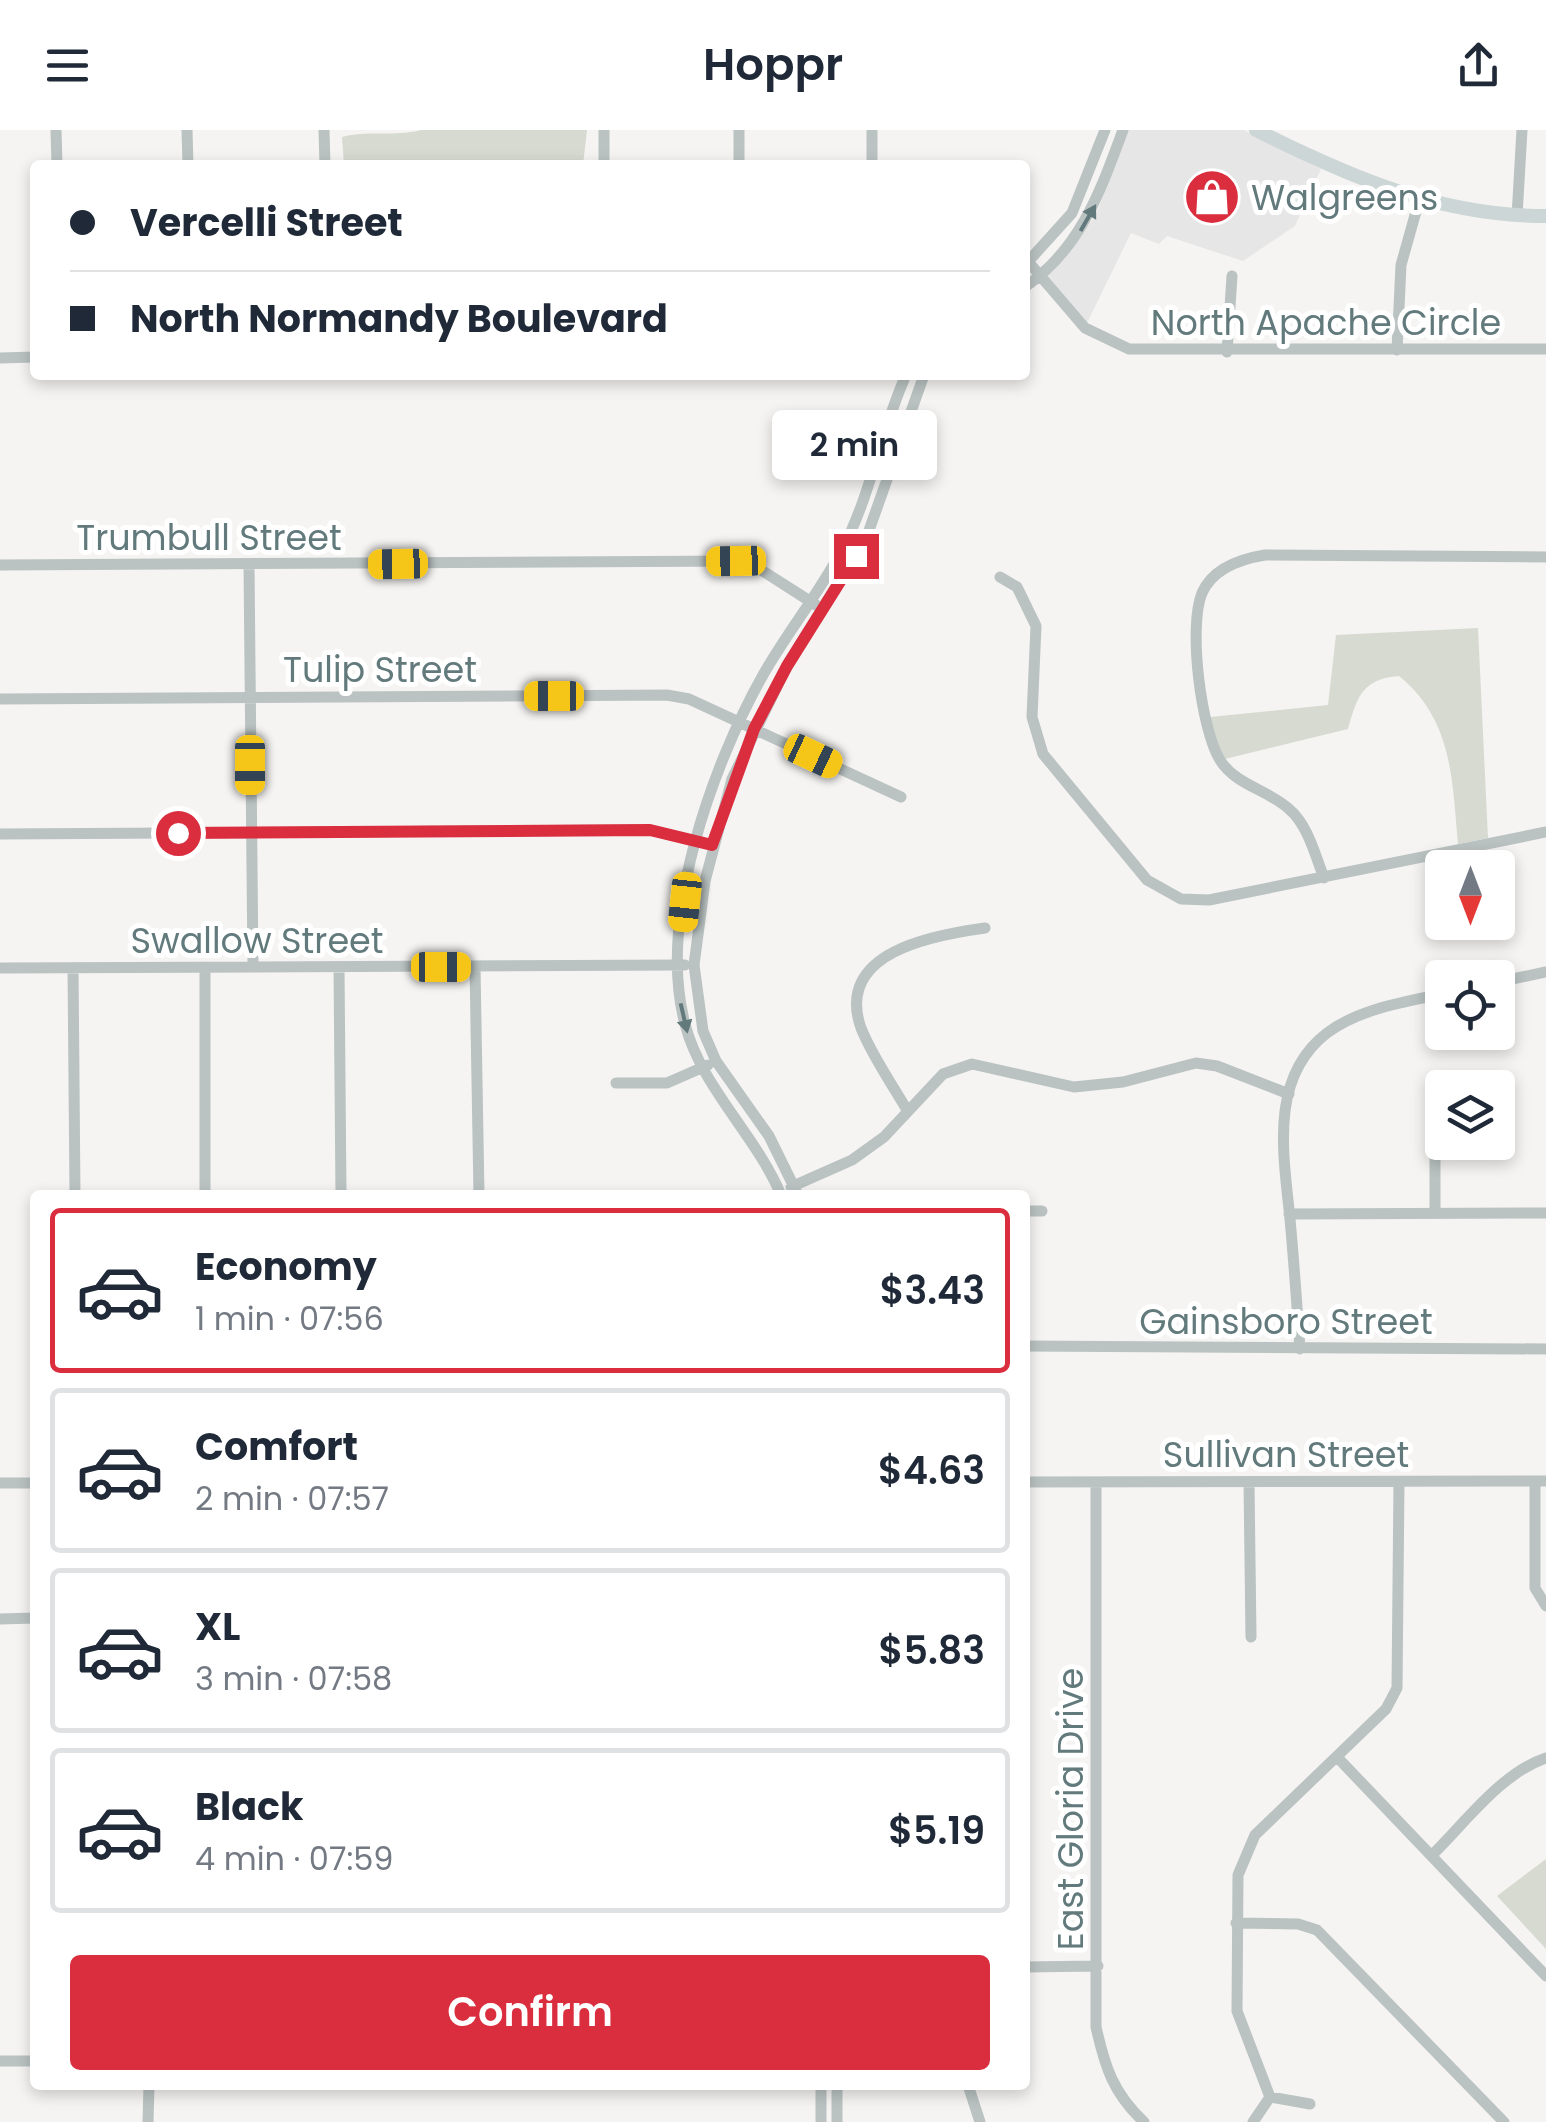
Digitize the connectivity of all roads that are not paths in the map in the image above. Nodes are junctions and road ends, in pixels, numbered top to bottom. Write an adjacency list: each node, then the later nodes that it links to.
1 (56, 130): 11 (street)
2 (187, 130): 12 (street)
3 (324, 130): 13 (street)
4 (604, 130): 14 (street)
5 (738, 130): 15 (street)
6 (872, 130): 16 (street)
7 (1105, 130): 20 (street)
8 (1122, 130): 22 (street, one-way to 8)
9 (1256, 130): 17 (main road)
10 (1522, 130): 18 (street)
11 (56, 160)
12 (188, 160)
13 (325, 160)
14 (604, 160)
15 (739, 160)
16 (872, 160)
17 (1419, 200): 18 (main road); 26 (street)
18 (1517, 216): 19 (main road)
19 (1546, 216)
20 (1030, 258)
21 (1030, 266): 22 (street, North Apache Circle)
22 (1040, 276): 24 (street); 27 (street, North Apache Circle)
23 (1232, 276): 27 (street)
24 (1030, 283)
25 (1546, 349): 26 (street, North Apache Circle)
26 (1397, 350): 27 (street, North Apache Circle)
27 (1227, 352)
28 (30, 357): 29 (street)
29 (0, 358)
30 (904, 380): 36 (street)
31 (922, 380): 37 (street)
32 (1546, 557): 48 (street)
33 (0, 565): 34 (street, Trumbull Street)
34 (248, 565): 36 (street, Trumbull Street); 38 (street)
35 (1000, 578): 48 (street)
36 (810, 601): 37 (street, Trumbull Street); 40 (street)
37 (823, 611): 41 (street)
38 (250, 697): 39 (street, Tulip Street); 40 (street, Tulip Street); 43 (street)
39 (0, 699)
40 (739, 722): 41 (street, Tulip Street); 46 (street)
41 (754, 729): 42 (street, Tulip Street); 47 (street)
42 (901, 797)
43 (250, 832): 45 (street); 46 (street); 57 (street)
44 (1546, 832): 48 (street)
45 (0, 834)
46 (696, 842): 47 (street); 50 (street)
47 (712, 845): 51 (street)
48 (1324, 878)
49 (985, 928): 65 (street)
50 (678, 966): 51 (street, Swallow Street); 53 (street, Swallow Street); 62 (street, one-way to 62)
51 (694, 966): 61 (street)
52 (339, 967): 53 (street, Swallow Street); 57 (street, Swallow Street); 69 (street)
53 (475, 967): 70 (street)
54 (0, 968): 55 (street, Swallow Street)
55 (73, 968): 56 (street, Swallow Street); 67 (street)
56 (205, 968): 57 (street, Swallow Street); 68 (street)
57 (254, 968)
58 (1546, 972): 59 (street)
59 (1515, 978)
60 (1425, 998): 64 (street)
61 (716, 1060): 62 (street); 72 (street)
62 (703, 1068): 63 (street); 71 (street)
63 (616, 1082)
64 (1289, 1094): 65 (street); 77 (street)
65 (907, 1110): 72 (street)
66 (1434, 1160): 75 (street)
67 (75, 1190)
68 (205, 1190)
69 (341, 1190)
70 (479, 1190)
71 (776, 1190)
72 (796, 1190)
73 (1042, 1210): 74 (street)
74 (1030, 1211)
75 (1435, 1213): 76 (street); 77 (street)
76 (1546, 1213)
77 (1290, 1214): 79 (street)
78 (1030, 1346): 79 (street, Gainsboro Street)
79 (1300, 1349): 80 (street, Gainsboro Street)
80 (1546, 1349)
81 (1540, 1481): 85 (street, Sullivan Street); 88 (street)
82 (1030, 1482): 83 (street, Sullivan Street)
83 (1096, 1482): 84 (street, Sullivan Street); 96 (street, East Gloria Drive)
84 (1249, 1482): 85 (street, Sullivan Street); 91 (street)
85 (1400, 1482): 92 (street)
86 (0, 1483): 87 (street)
87 (30, 1483)
88 (1546, 1606)
89 (30, 1618): 90 (street)
90 (0, 1619)
91 (1250, 1637)
92 (1337, 1757): 94 (street); 95 (street)
93 (1546, 1758): 94 (street)
94 (1432, 1856): 98 (street)
95 (1236, 1923): 105 (street); 113 (street)
96 (1098, 1966): 97 (street); 111 (street, East Gloria Drive)
97 (1030, 1967)
98 (1546, 1976)
99 (0, 2062): 100 (street)
100 (30, 2062)
101 (149, 2090): 107 (street)
102 (820, 2090): 108 (street)
103 (837, 2090): 109 (street)
104 (970, 2090): 110 (street)
105 (1270, 2098): 106 (street); 112 (street)
106 (1310, 2104)
107 (148, 2122)
108 (821, 2122)
109 (837, 2122)
110 (980, 2122)
111 (1144, 2122)
112 (1253, 2122)
113 (1504, 2122)

